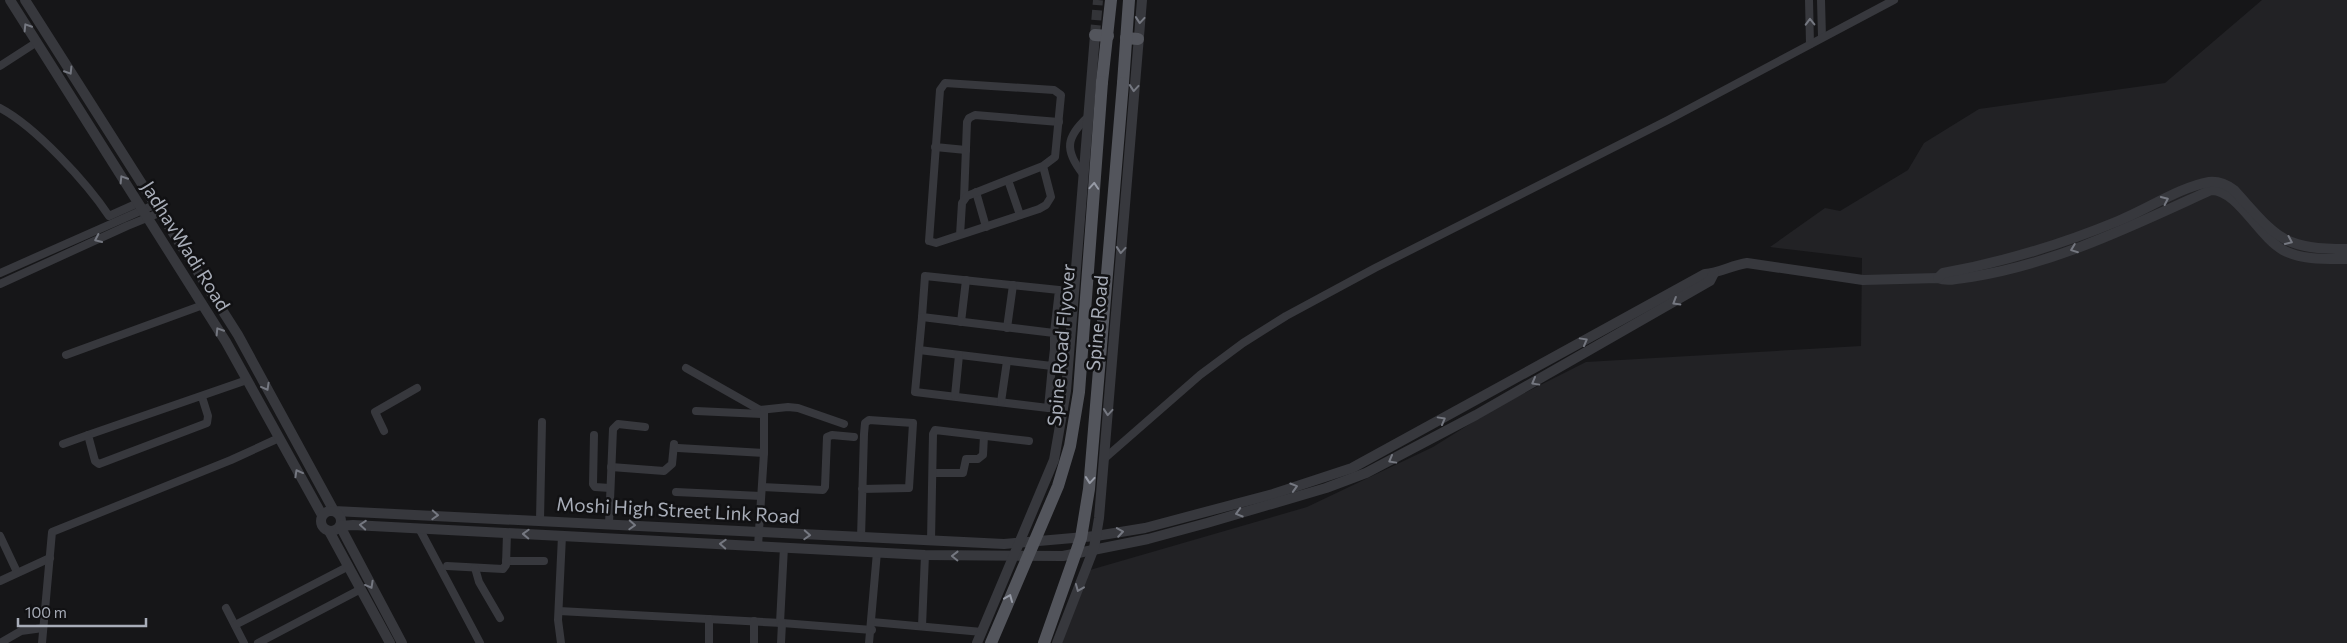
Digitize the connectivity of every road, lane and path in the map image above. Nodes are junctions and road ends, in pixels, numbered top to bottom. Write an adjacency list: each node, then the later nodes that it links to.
1 (10, 0): 12 (street, JadhavWadi Road, one-way to 1)
2 (24, 0): 27 (street, JadhavWadi Road, one-way to 27)
3 (1111, 0): 9 (main road, Spine Road)
4 (1129, 0): 11 (main road, Spine Road)
5 (1142, 0): 11 (street, Spine Road, one-way to 11)
6 (1809, 0): 13 (street, one-way to 6)
7 (1821, 0): 10 (street)
8 (1894, 0): 10 (street)
9 (1102, 36): 16 (street, Spine Road); 137 (main road, Spine Road Flyover, one-way to 9, bridge)
10 (1822, 37): 13 (street)
11 (1132, 39): 74 (street, Spine Road, one-way to 74); 138 (main road, one-way to 138, bridge)
12 (37, 42): 14 (street); 28 (street, JadhavWadi Road, one-way to 12)
13 (1810, 44): 74 (street)
14 (0, 66)
15 (0, 108): 28 (street)
16 (1088, 117): 19 (street); 23 (street, Spine Road)
17 (1059, 122): 18 (street); 20 (street); 21 (street)
18 (1057, 143): 19 (street); 22 (street)
19 (1070, 144): 23 (street)
20 (935, 147): 21 (street); 31 (street)
21 (966, 150): 26 (street)
22 (1043, 166): 24 (street); 29 (street)
23 (1083, 174): 47 (street, Spine Road)
24 (1008, 180): 25 (street); 29 (street)
25 (976, 192): 26 (street); 30 (street)
26 (964, 199): 31 (street)
27 (156, 209): 28 (street); 82 (street, JadhavWadi Road, one-way to 82)
28 (142, 210): 34 (street); 38 (street, one-way to 38); 40 (street, JadhavWadi Road)
29 (1020, 216): 30 (street)
30 (986, 227): 31 (street)
31 (960, 235)
32 (2347, 249): 36 (street, one-way to 32)
33 (2347, 259): 36 (street, Moshi High Street Link Road, one-way to 36)
34 (0, 273)
35 (1714, 273): 36 (street, Moshi High Street Link Road); 54 (street, Moshi High Street Link Road, one-way to 35); 56 (street, Moshi High Street Link Road, one-way to 56)
36 (1938, 278)
37 (966, 280): 39 (street); 41 (street); 42 (street)
38 (0, 284)
39 (1013, 285): 43 (street); 44 (street)
40 (203, 305): 48 (street); 53 (street, JadhavWadi Road, one-way to 40)
41 (922, 317): 42 (street); 46 (street)
42 (961, 322): 43 (street)
43 (1008, 328): 44 (street)
44 (1054, 334): 45 (street)
45 (1054, 349): 47 (street); 51 (street)
46 (919, 350): 49 (street); 57 (street)
47 (1069, 350): 97 (street, Spine Road)
48 (66, 355)
49 (959, 355): 50 (street); 57 (street)
50 (1007, 361): 51 (street); 59 (street)
51 (1052, 366): 59 (street)
52 (686, 368): 61 (street)
53 (247, 380): 58 (street); 70 (street, JadhavWadi Road)
54 (1512, 381): 56 (street); 94 (street, Moshi High Street Link Road, one-way to 54)
55 (417, 388): 65 (street)
56 (1518, 391): 100 (street, Moshi High Street Link Road, one-way to 100)
57 (955, 396): 59 (street)
58 (202, 397): 67 (street); 67 (street)
59 (1002, 402)
60 (696, 411): 61 (street)
61 (764, 412): 63 (street); 73 (street)
62 (542, 422): 84 (street)
63 (844, 424)
64 (646, 426): 75 (street)
65 (384, 431)
66 (594, 435): 78 (street)
67 (88, 436): 72 (street)
68 (984, 436): 71 (street); 76 (street); 76 (street)
69 (854, 437): 77 (street)
70 (279, 438): 83 (street, JadhavWadi Road, one-way to 70); 104 (street)
71 (1029, 441)
72 (63, 444)
73 (764, 453): 75 (street); 77 (street)
74 (1105, 458): 94 (street, Spine Road)
75 (611, 467): 78 (street)
76 (934, 473): 96 (street)
77 (762, 487): 81 (street)
78 (610, 488): 85 (street)
79 (862, 490): 79 (street); 95 (street)
80 (676, 492): 81 (street)
81 (761, 496): 89 (street)
82 (334, 511): 83 (street); 84 (street, Moshi High Street Link Road, one-way to 84); 86 (street, JadhavWadi Road)
83 (322, 516): 88 (street, JadhavWadi Road)
84 (543, 521): 85 (street, Moshi High Street Link Road); 91 (street)
85 (609, 524): 89 (street, Moshi High Street Link Road, one-way to 89)
86 (340, 526): 87 (street, Moshi High Street Link Road, one-way to 86); 88 (street); 129 (street, one-way to 129)
87 (420, 530): 90 (street, Moshi High Street Link Road); 130 (street)
88 (329, 531): 107 (street, JadhavWadi Road)
89 (759, 532): 95 (street, Moshi High Street Link Road, one-way to 95); 98 (street)
90 (507, 533): 91 (street, Moshi High Street Link Road, one-way to 90); 105 (street)
91 (547, 535): 93 (street, Moshi High Street Link Road)
92 (0, 536): 110 (street)
93 (562, 536): 98 (street, Moshi High Street Link Road, one-way to 93); 114 (street)
94 (1096, 536): 97 (street, Moshi High Street Link Road); 100 (street, Spine Road)
95 (861, 538): 96 (street, Moshi High Street Link Road)
96 (931, 541): 97 (street, Moshi High Street Link Road)
97 (1020, 543): 103 (street, Spine Road)
98 (758, 546): 99 (street, Moshi High Street Link Road)
99 (784, 547): 101 (street, Moshi High Street Link Road); 118 (street)
100 (1093, 550): 103 (street, Moshi High Street Link Road); 139 (street, Spine Road, one-way to 139)
101 (877, 552): 102 (street, Moshi High Street Link Road); 120 (street)
102 (925, 555): 103 (street, Moshi High Street Link Road, one-way to 102); 121 (street)
103 (1014, 556): 123 (street, Spine Road)
104 (50, 558): 110 (street); 122 (street)
105 (506, 560): 106 (street); 109 (street)
106 (544, 561)
107 (348, 566): 112 (street, JadhavWadi Road); 119 (street)
108 (446, 566): 109 (street)
109 (475, 568): 115 (street)
110 (18, 572): 111 (street)
111 (0, 581)
112 (361, 589): 127 (street); 128 (street, JadhavWadi Road)
113 (226, 608): 119 (street)
114 (559, 612): 116 (street); 131 (street)
115 (500, 618)
116 (709, 619): 117 (street); 132 (street)
117 (754, 621): 118 (street); 133 (street)
118 (781, 623): 120 (street); 134 (street)
119 (235, 626): 126 (street)
120 (872, 626): 121 (street); 135 (street)
121 (922, 626): 123 (street)
122 (43, 628): 124 (street); 125 (street)
123 (982, 632): 136 (street, Spine Road)
124 (0, 643)
125 (42, 643)
126 (244, 643)
127 (258, 643)
128 (390, 643)
129 (402, 643)
130 (480, 643)
131 (561, 643)
132 (709, 643)
133 (754, 643)
134 (781, 643)
135 (869, 643)
136 (977, 643)
137 (991, 643)
138 (1044, 643)
139 (1057, 643)

